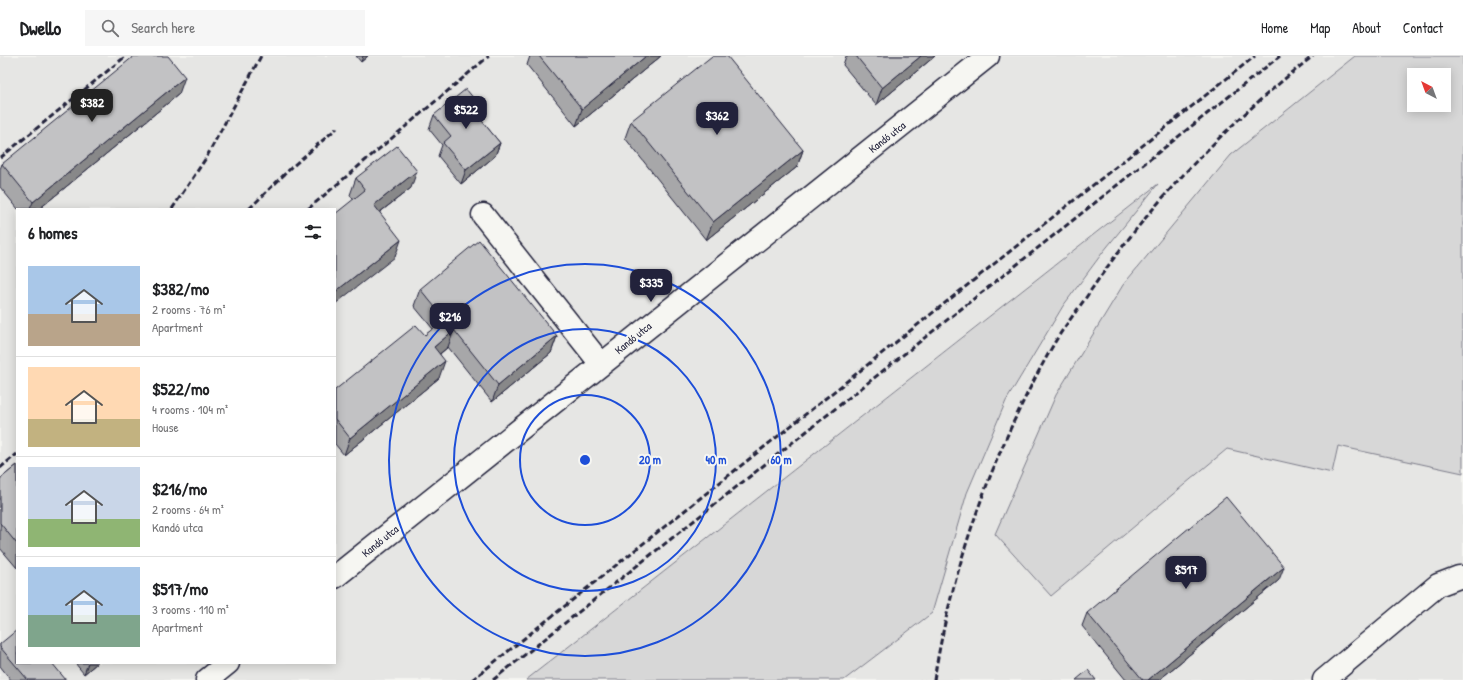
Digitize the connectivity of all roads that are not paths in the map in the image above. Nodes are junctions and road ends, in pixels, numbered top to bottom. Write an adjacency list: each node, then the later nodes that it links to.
1 (988, 56): 3 (street, Kandó utca)
2 (483, 215): 3 (street)
3 (601, 364): 4 (street, Kandó utca)
4 (336, 577)
5 (1463, 577): 8 (street)
6 (227, 664): 7 (street)
7 (207, 680)
8 (1324, 680)

